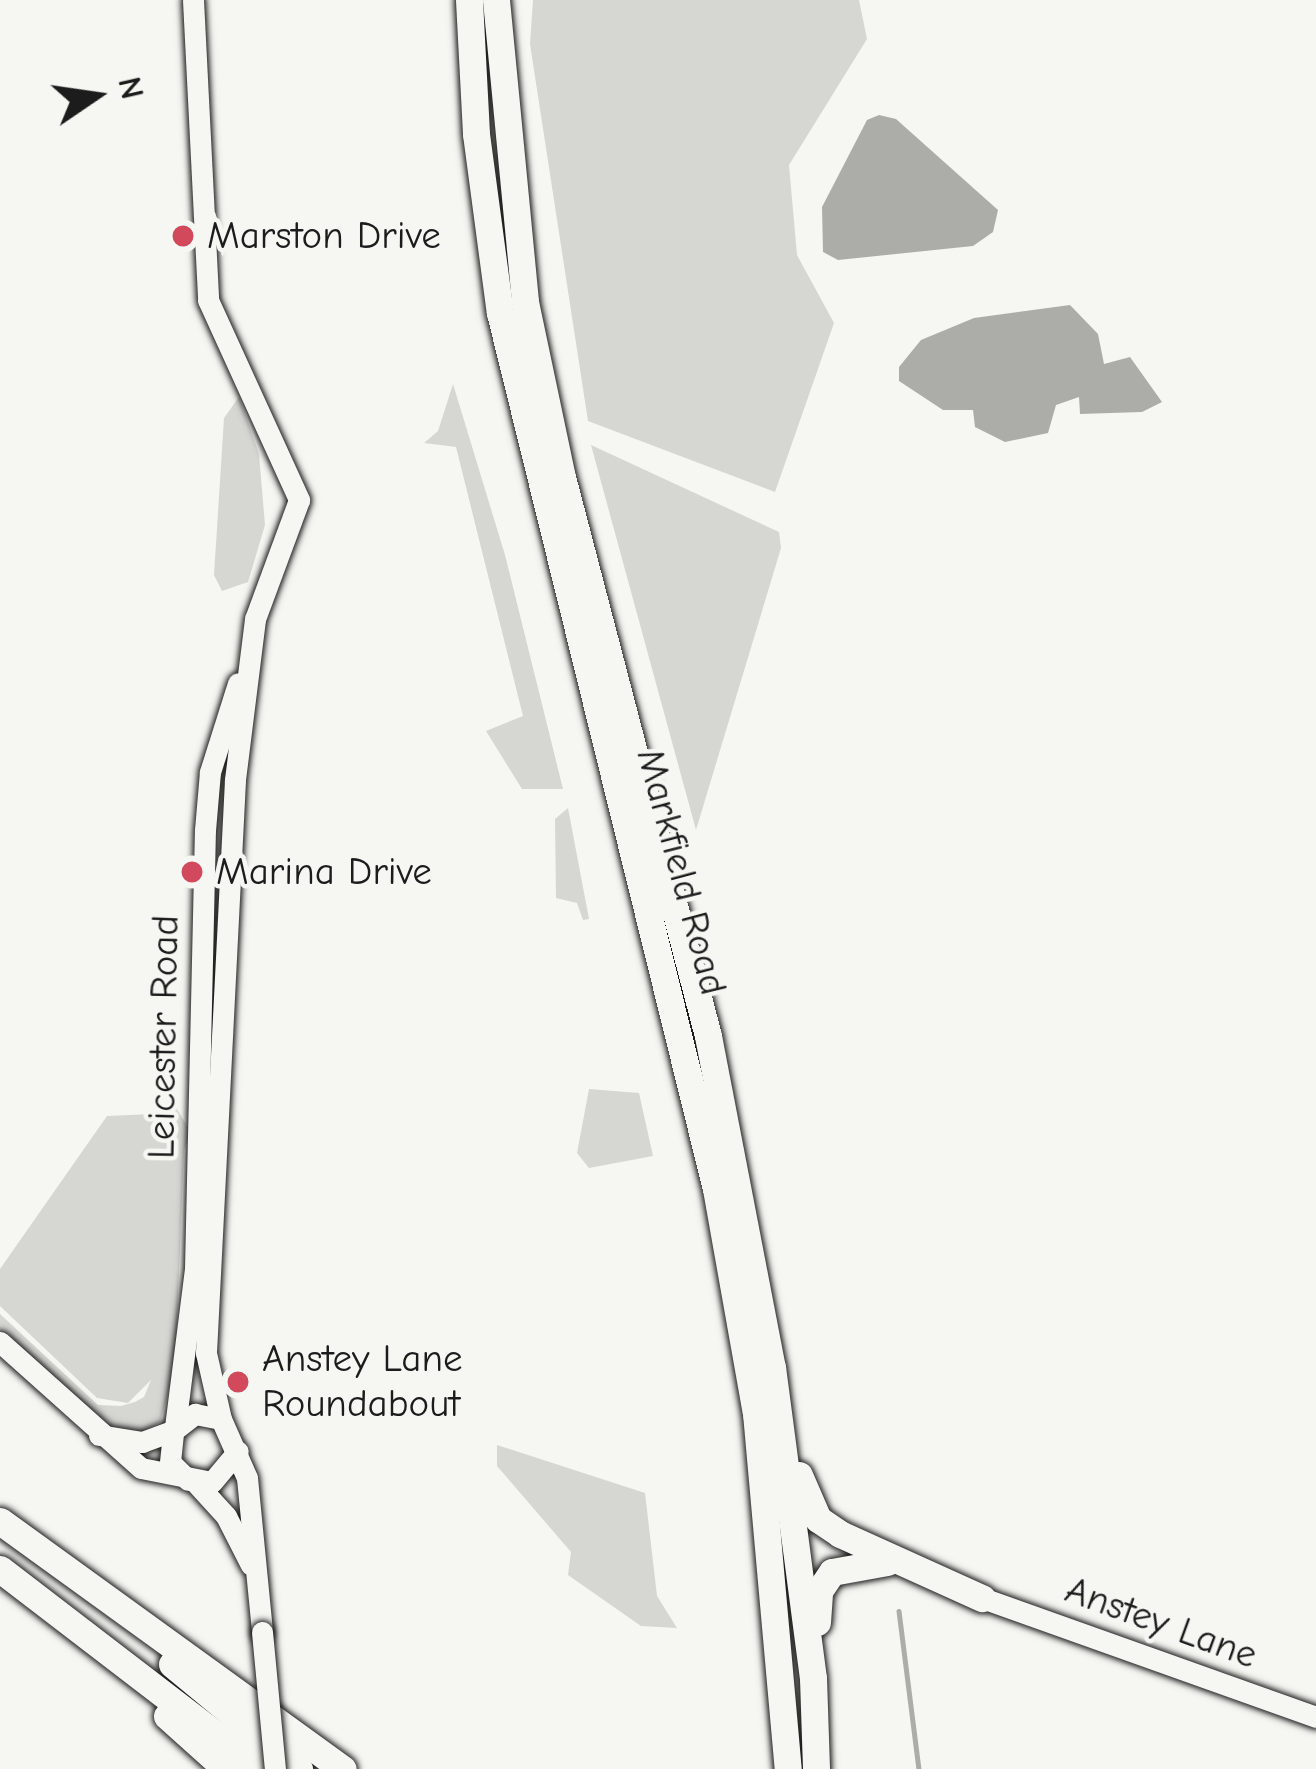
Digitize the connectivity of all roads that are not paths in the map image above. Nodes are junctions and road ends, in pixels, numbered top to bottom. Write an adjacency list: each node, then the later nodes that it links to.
1 (194, 0): 4 (street, Leicester Road)
2 (469, 0): 27 (highway, Markfield Road)
3 (496, 0): 8 (highway, Markfield Road)
4 (229, 742): 5 (street, Leicester Road); 6 (street, Leicester Road)
5 (210, 772): 6 (street); 10 (street, Leicester Road)
6 (236, 780): 9 (street, Leicester Road)
7 (0, 1342): 11 (street)
8 (777, 1396): 16 (highway); 20 (highway, Markfield Road)
9 (221, 1419): 10 (street); 12 (street)
10 (174, 1429): 11 (street); 13 (street)
11 (99, 1435): 13 (street)
12 (238, 1451): 13 (street); 18 (street)
13 (191, 1481): 18 (street)
14 (0, 1521): 26 (highway)
15 (0, 1536): 25 (highway)
16 (891, 1562): 19 (highway); 20 (highway)
17 (4, 1572): 22 (highway); 23 (highway)
18 (256, 1577): 24 (street, bridge)
19 (982, 1598): 21 (street, Anstey Lane)
20 (814, 1687): 28 (highway, Markfield Road); 29 (highway)
21 (1316, 1717)
22 (226, 1769)
23 (261, 1769)
24 (275, 1769)
25 (299, 1769)
26 (343, 1769)
27 (788, 1769)
28 (816, 1769)
29 (826, 1769)

